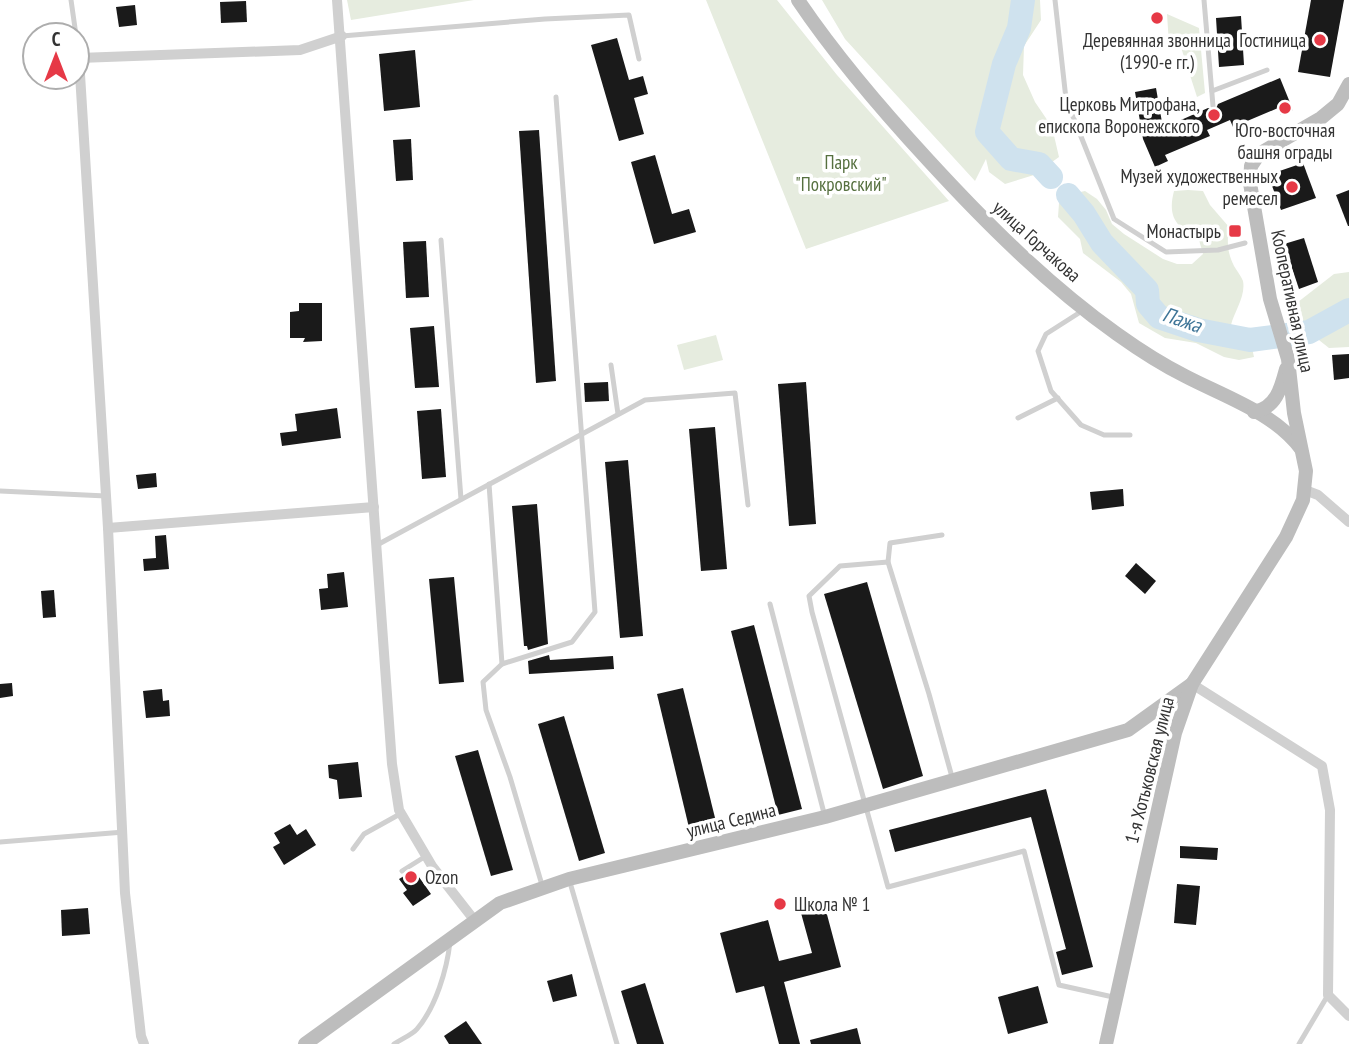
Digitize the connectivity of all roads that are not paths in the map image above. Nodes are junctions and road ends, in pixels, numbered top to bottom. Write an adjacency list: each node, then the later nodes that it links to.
1 (71, 0): 6 (lane)
2 (337, 0): 7 (street)
3 (798, 0): 19 (main road, улица Горчакова)
4 (1055, 0): 18 (lane)
5 (1204, 0): 13 (lane)
6 (74, 21)
7 (342, 36): 8 (street); 9 (lane); 35 (street)
8 (91, 58)
9 (639, 59)
10 (1267, 70): 13 (lane)
11 (1349, 84): 15 (main road, Кооперативная улица)
12 (81, 91): 32 (street)
13 (1212, 91): 16 (lane)
14 (556, 97): 26 (lane)
15 (1344, 105): 20 (main road, Кооперативная улица)
16 (1213, 106)
17 (441, 240): 33 (lane)
18 (1245, 243)
19 (1084, 309): 22 (lane); 23 (main road, улица Горчакова)
20 (1288, 359): 23 (main road); 28 (main road, Кооперативная улица)
21 (611, 365): 24 (lane)
22 (1058, 398): 25 (lane); 27 (lane)
23 (1254, 412): 28 (main road, улица Горчакова)
24 (618, 414): 26 (lane); 34 (lane)
25 (1018, 418)
26 (580, 435): 29 (lane); 42 (lane)
27 (1130, 435)
28 (1302, 450): 30 (main road, 1-я Хотьковская улица)
29 (489, 484): 33 (lane); 42 (lane)
30 (1305, 490): 36 (street); 43 (main road, 1-я Хотьковская улица)
31 (0, 491): 32 (lane)
32 (106, 496): 37 (street)
33 (461, 499): 39 (lane)
34 (748, 505)
35 (374, 507): 37 (street); 39 (street)
36 (1349, 522)
37 (108, 528): 48 (street)
38 (942, 535): 40 (lane)
39 (377, 545): 46 (street)
40 (888, 562): 44 (lane); 45 (lane)
41 (770, 604): 47 (lane)
42 (502, 664): 54 (lane)
43 (1192, 684): 44 (main road, улица Седина); 57 (street); 58 (main road, 1-я Хотьковская улица)
44 (952, 780): 45 (main road, улица Седина)
45 (866, 805): 47 (main road, улица Седина); 58 (lane)
46 (401, 813): 50 (lane); 51 (street)
47 (825, 817): 53 (main road, улица Седина)
48 (124, 832): 49 (lane); 60 (street)
49 (0, 842)
50 (353, 849)
51 (426, 855): 52 (lane); 55 (street)
52 (402, 871)
53 (569, 879): 54 (main road, улица Седина); 63 (lane)
54 (543, 888): 55 (main road, улица Седина)
55 (475, 921): 56 (main road, улица Седина)
56 (450, 939): 61 (main road, улица Седина); 62 (lane)
57 (1328, 995): 59 (street); 65 (lane)
58 (1116, 998): 64 (main road, 1-я Хотьковская улица)
59 (1349, 1016)
60 (144, 1044)
61 (305, 1044)
62 (394, 1044)
63 (617, 1044)
64 (1106, 1044)
65 (1299, 1044)

